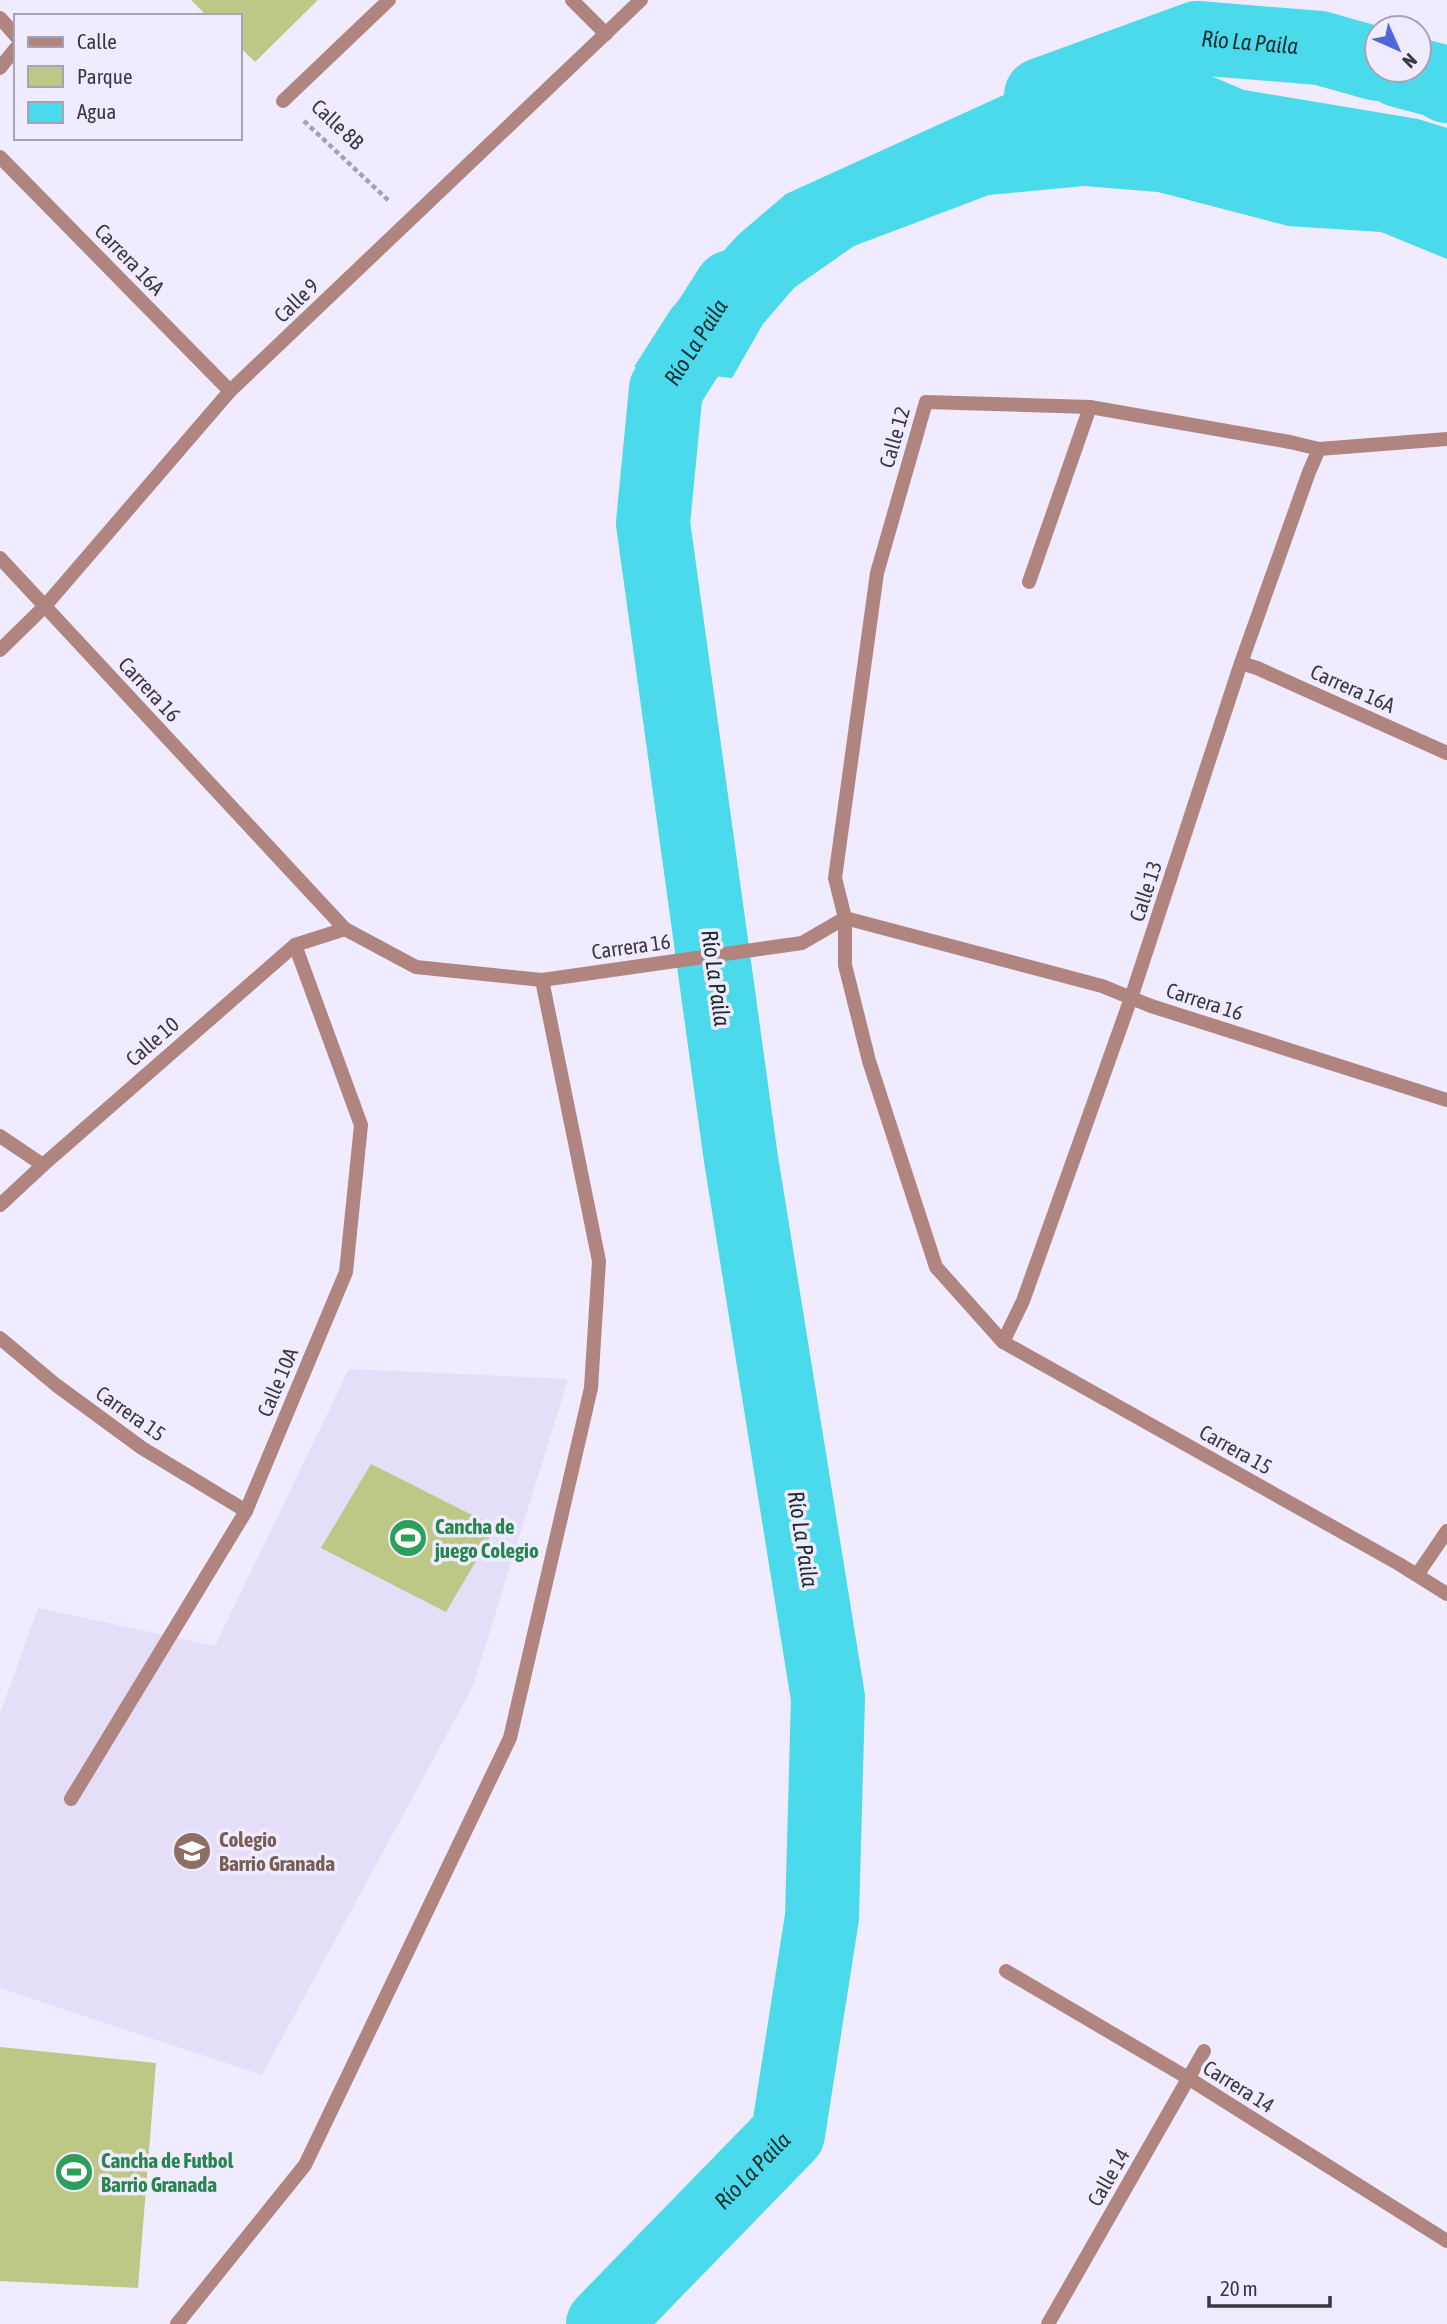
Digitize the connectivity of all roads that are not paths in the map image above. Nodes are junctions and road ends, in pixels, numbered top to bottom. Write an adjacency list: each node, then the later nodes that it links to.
1 (389, 0): 9 (street, Calle 8B)
2 (572, 0): 6 (street)
3 (641, 0): 6 (street, Calle 9)
4 (0, 18): 5 (street)
5 (14, 34)
6 (606, 34): 11 (street, Calle 9)
7 (14, 50): 8 (street)
8 (0, 68)
9 (283, 101)
10 (0, 156): 11 (street, Carrera 16A)
11 (230, 391): 17 (street, Calle 9)
12 (1090, 407): 14 (street, Calle 12); 16 (street); 21 (street, Calle 12)
13 (1447, 439): 14 (street, Calle 12)
14 (1319, 449): 19 (street, Calle 13)
15 (0, 558): 17 (street, Carrera 16)
16 (1028, 582)
17 (45, 606): 18 (street, Calle 9); 22 (street, Carrera 16)
18 (0, 650)
19 (1241, 663): 20 (street, Carrera 16A); 25 (street, Calle 13)
20 (1447, 753)
21 (845, 918): 24 (street, Carrera 16); 25 (street, Carrera 16); 31 (street, Carrera 15)
22 (345, 929): 23 (street, Calle 10); 24 (street, Carrera 16)
23 (295, 945): 28 (street, Calle 10); 32 (street, Calle 10A)
24 (542, 980): 41 (street)
25 (1131, 998): 26 (street, Carrera 16); 31 (street, Calle 13)
26 (1447, 1100)
27 (0, 1136): 28 (street)
28 (43, 1165): 29 (street, Calle 10)
29 (0, 1205)
30 (0, 1338): 32 (street, Carrera 15)
31 (1003, 1342): 34 (street, Carrera 15)
32 (246, 1511): 36 (street, Calle 10A)
33 (1447, 1531): 34 (street)
34 (1417, 1576): 35 (street, Carrera 15)
35 (1447, 1594)
36 (71, 1799)
37 (1006, 1970): 39 (street, Carrera 14)
38 (1204, 2051): 39 (street, Calle 14)
39 (1188, 2078): 40 (street, Carrera 14); 42 (street, Calle 14)
40 (1447, 2241)
41 (177, 2324)
42 (1048, 2324)

